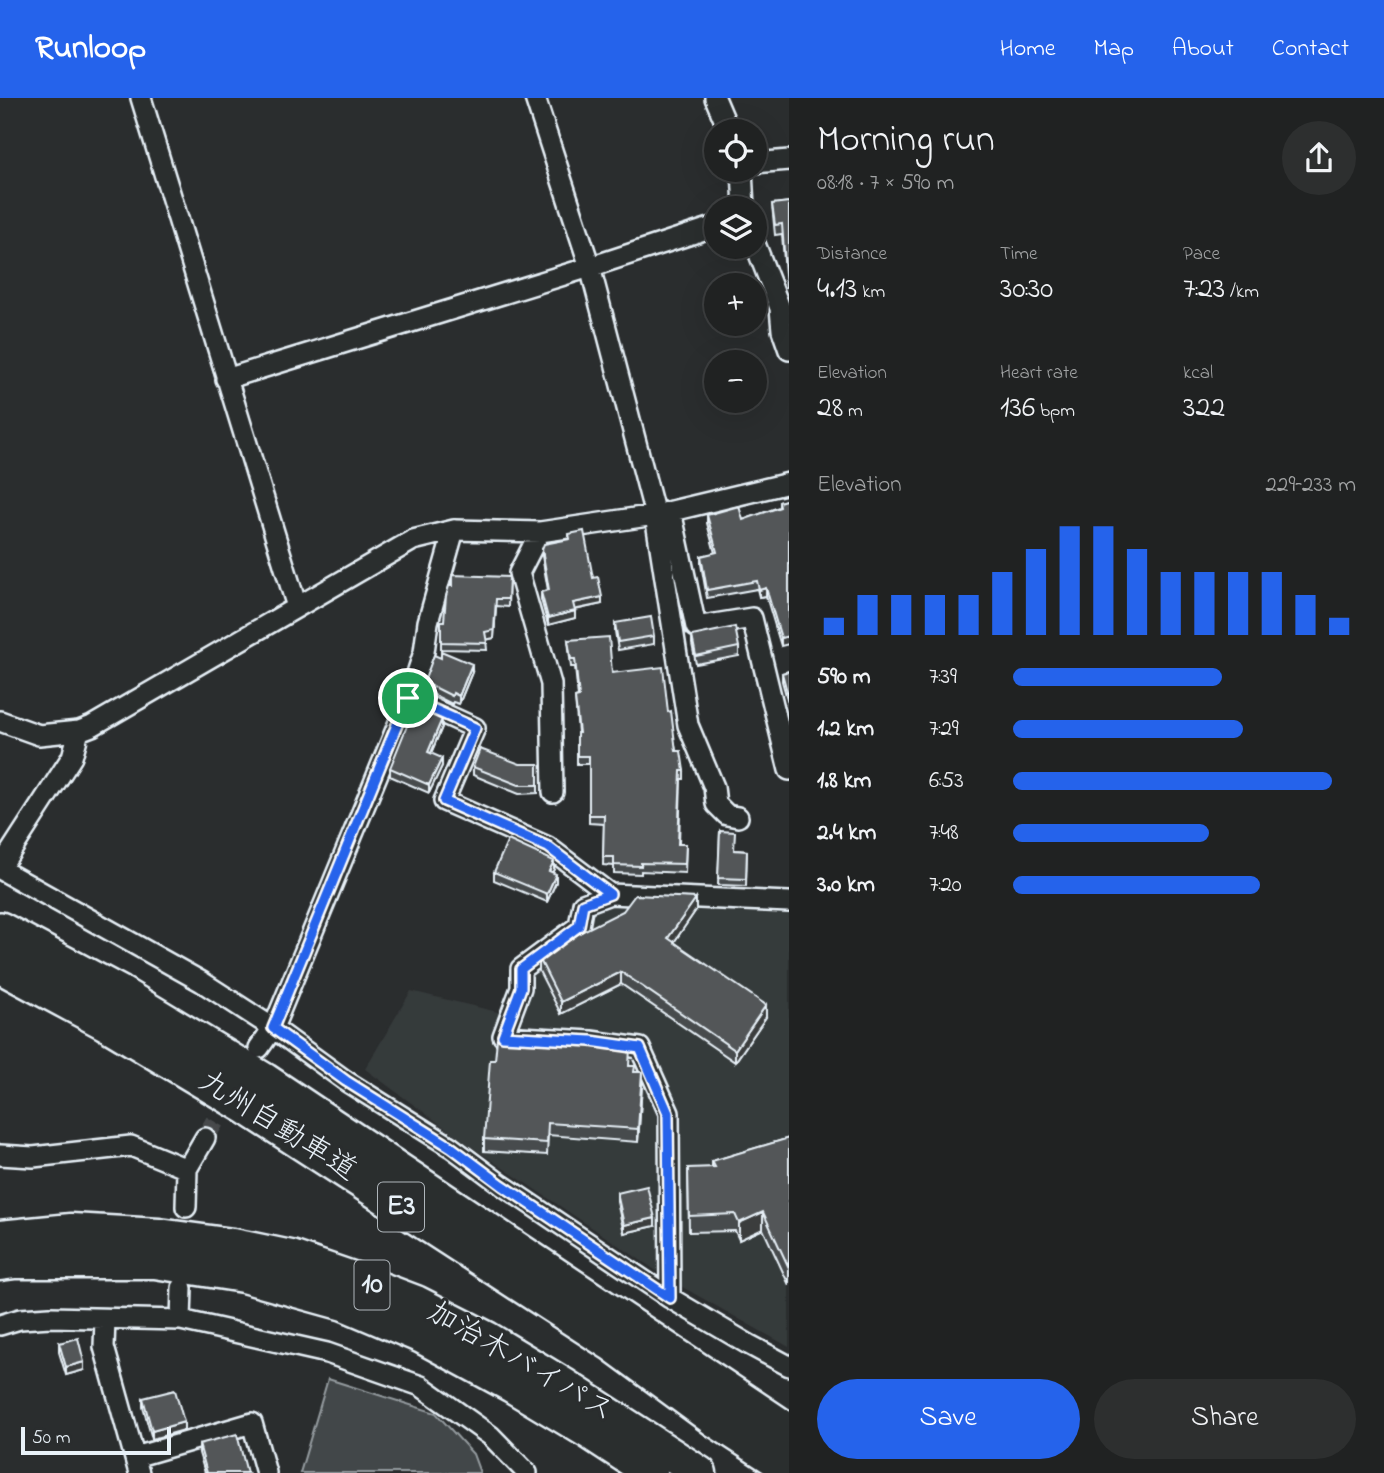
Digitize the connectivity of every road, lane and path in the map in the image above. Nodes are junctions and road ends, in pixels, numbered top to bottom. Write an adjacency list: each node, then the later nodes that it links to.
1 (141, 98): 12 (street)
2 (535, 98): 9 (street)
3 (715, 98): 4 (street)
4 (724, 119)
5 (789, 160): 6 (street)
6 (767, 162)
7 (704, 230): 9 (street)
8 (762, 259): 10 (street)
9 (590, 267): 12 (street); 14 (street)
10 (785, 307): 11 (street)
11 (789, 350)
12 (226, 379): 17 (street)
13 (789, 483): 14 (street)
14 (663, 513): 16 (street); 21 (street); 23 (street)
15 (454, 530): 16 (street); 17 (street); 18 (street)
16 (540, 532): 22 (street)
17 (297, 607): 20 (street)
18 (408, 698): 25 (street); 29 (street)
19 (0, 721): 20 (street)
20 (79, 731): 24 (street)
21 (789, 770)
22 (553, 792)
23 (738, 817)
24 (0, 868): 29 (street)
25 (610, 894): 26 (street); 38 (street)
26 (789, 902)
27 (0, 930): 43 (highway, 九州自動車道 / E3)
28 (0, 965): 47 (highway, 九州自動車道 / E3)
29 (273, 1028): 30 (street); 38 (street)
30 (259, 1048)
31 (205, 1138): 33 (street)
32 (0, 1155): 33 (street)
33 (187, 1169): 34 (street)
34 (186, 1207)
35 (0, 1237): 51 (highway, 加治木バイパス / 10)
36 (0, 1264): 50 (highway, 加治木バイパス / 10)
37 (182, 1288): 40 (street)
38 (670, 1298): 42 (street)
39 (105, 1319): 40 (street); 41 (street); 46 (street)
40 (181, 1320): 49 (street)
41 (0, 1325)
42 (789, 1366)
43 (729, 1393): 44 (highway); 45 (highway, 九州自動車道 / E3)
44 (789, 1426)
45 (789, 1432)
46 (137, 1465): 48 (street)
47 (789, 1467)
48 (266, 1473)
49 (527, 1473)
50 (650, 1473)
51 (700, 1473)

